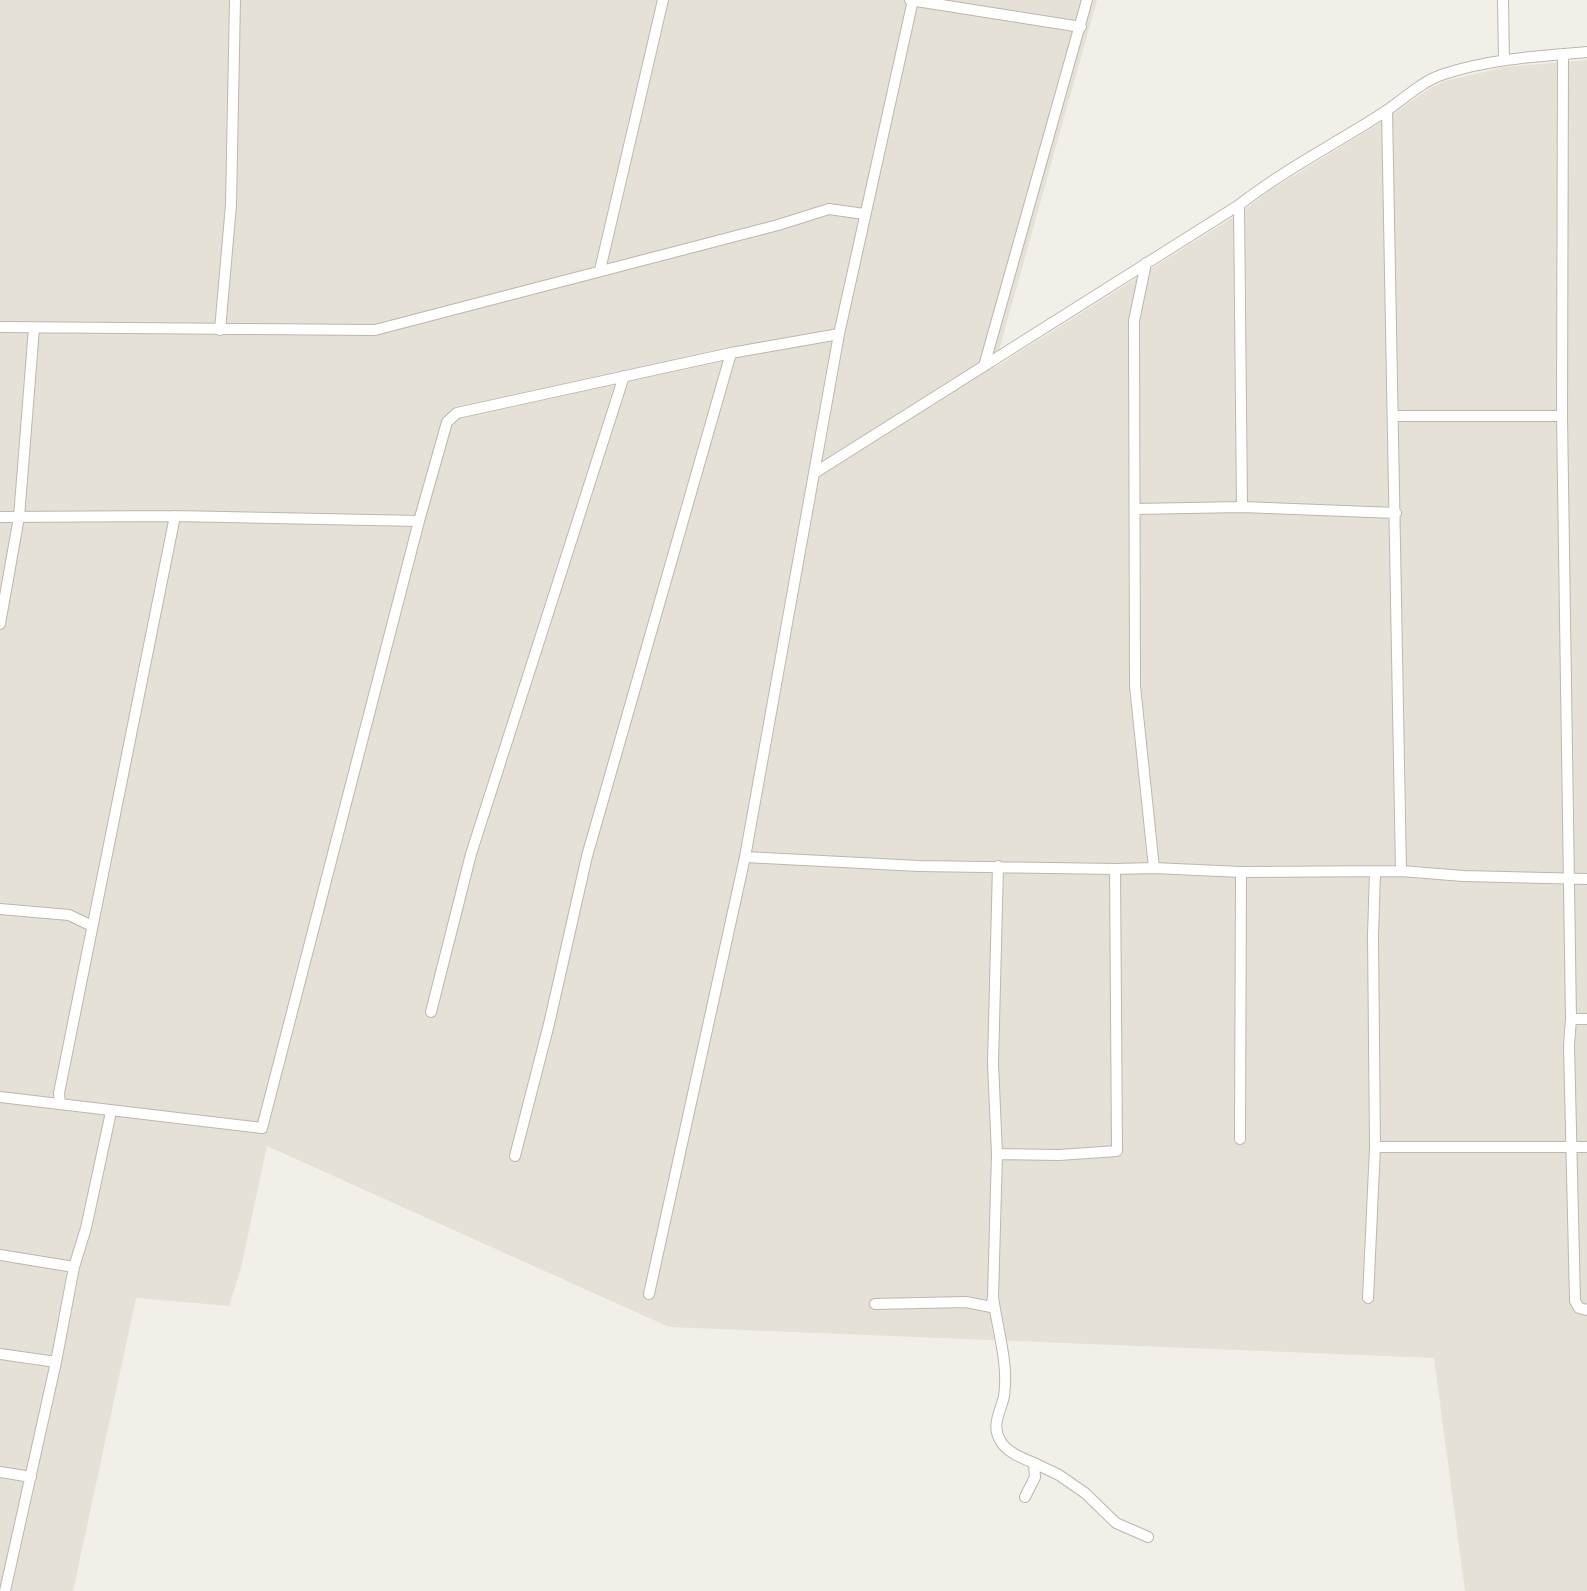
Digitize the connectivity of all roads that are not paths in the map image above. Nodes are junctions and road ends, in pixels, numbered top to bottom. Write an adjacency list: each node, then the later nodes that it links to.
1 (235, 0): 17 (street)
2 (663, 0): 14 (street)
3 (912, 0): 6 (street); 12 (street)
4 (1087, 0): 6 (street)
5 (1503, 0): 9 (street)
6 (1081, 27): 20 (street)
7 (1587, 52): 8 (street)
8 (1563, 54): 9 (street); 23 (street)
9 (1504, 60): 10 (street)
10 (1387, 110): 11 (street); 22 (street)
11 (1239, 205): 13 (street); 25 (street)
12 (864, 214): 14 (street); 18 (street)
13 (1146, 264): 20 (street); 26 (street)
14 (600, 270): 17 (street)
15 (0, 327): 16 (street)
16 (34, 328): 17 (street); 30 (street)
17 (220, 330)
18 (839, 334): 19 (street); 24 (street)
19 (731, 353): 21 (street); 55 (street)
20 (984, 366): 24 (street)
21 (624, 376): 31 (street); 44 (street)
22 (1394, 416): 23 (street); 27 (street)
23 (1562, 416): 40 (street)
24 (816, 472): 33 (street)
25 (1242, 507): 26 (street); 27 (street)
26 (1136, 509): 35 (street)
27 (1396, 513): 37 (street)
28 (175, 516): 30 (street); 31 (street); 43 (street)
29 (0, 517): 30 (street)
30 (18, 517): 32 (street)
31 (419, 521): 49 (street)
32 (0, 624)
33 (745, 858): 34 (street); 58 (street)
34 (998, 866): 36 (street); 54 (street)
35 (1154, 868): 36 (street); 38 (street)
36 (1115, 870): 54 (street)
37 (1401, 871): 39 (street); 40 (street)
38 (1241, 872): 39 (street); 50 (street)
39 (1376, 872): 51 (street)
40 (1569, 878): 41 (street); 45 (street)
41 (1587, 879)
42 (0, 909): 43 (street)
43 (92, 926): 48 (street)
44 (431, 1012)
45 (1571, 1019): 46 (street); 52 (street)
46 (1587, 1019)
47 (0, 1097): 48 (street)
48 (60, 1104): 49 (street)
49 (111, 1112): 57 (street)
50 (1240, 1139)
51 (1375, 1147): 52 (street); 60 (street)
52 (1571, 1148): 53 (street); 62 (street)
53 (1587, 1148)
54 (997, 1154): 59 (street)
55 (515, 1156)
56 (0, 1255): 57 (street)
57 (74, 1267): 64 (street)
58 (648, 1294)
59 (993, 1297): 61 (street); 65 (street)
60 (1368, 1298)
61 (875, 1304)
62 (1587, 1310)
63 (0, 1354): 64 (street)
64 (56, 1362): 67 (street)
65 (1034, 1463): 68 (street); 69 (street)
66 (0, 1472): 67 (street)
67 (31, 1477): 70 (street)
68 (1025, 1497)
69 (1148, 1537)
70 (4, 1584)

